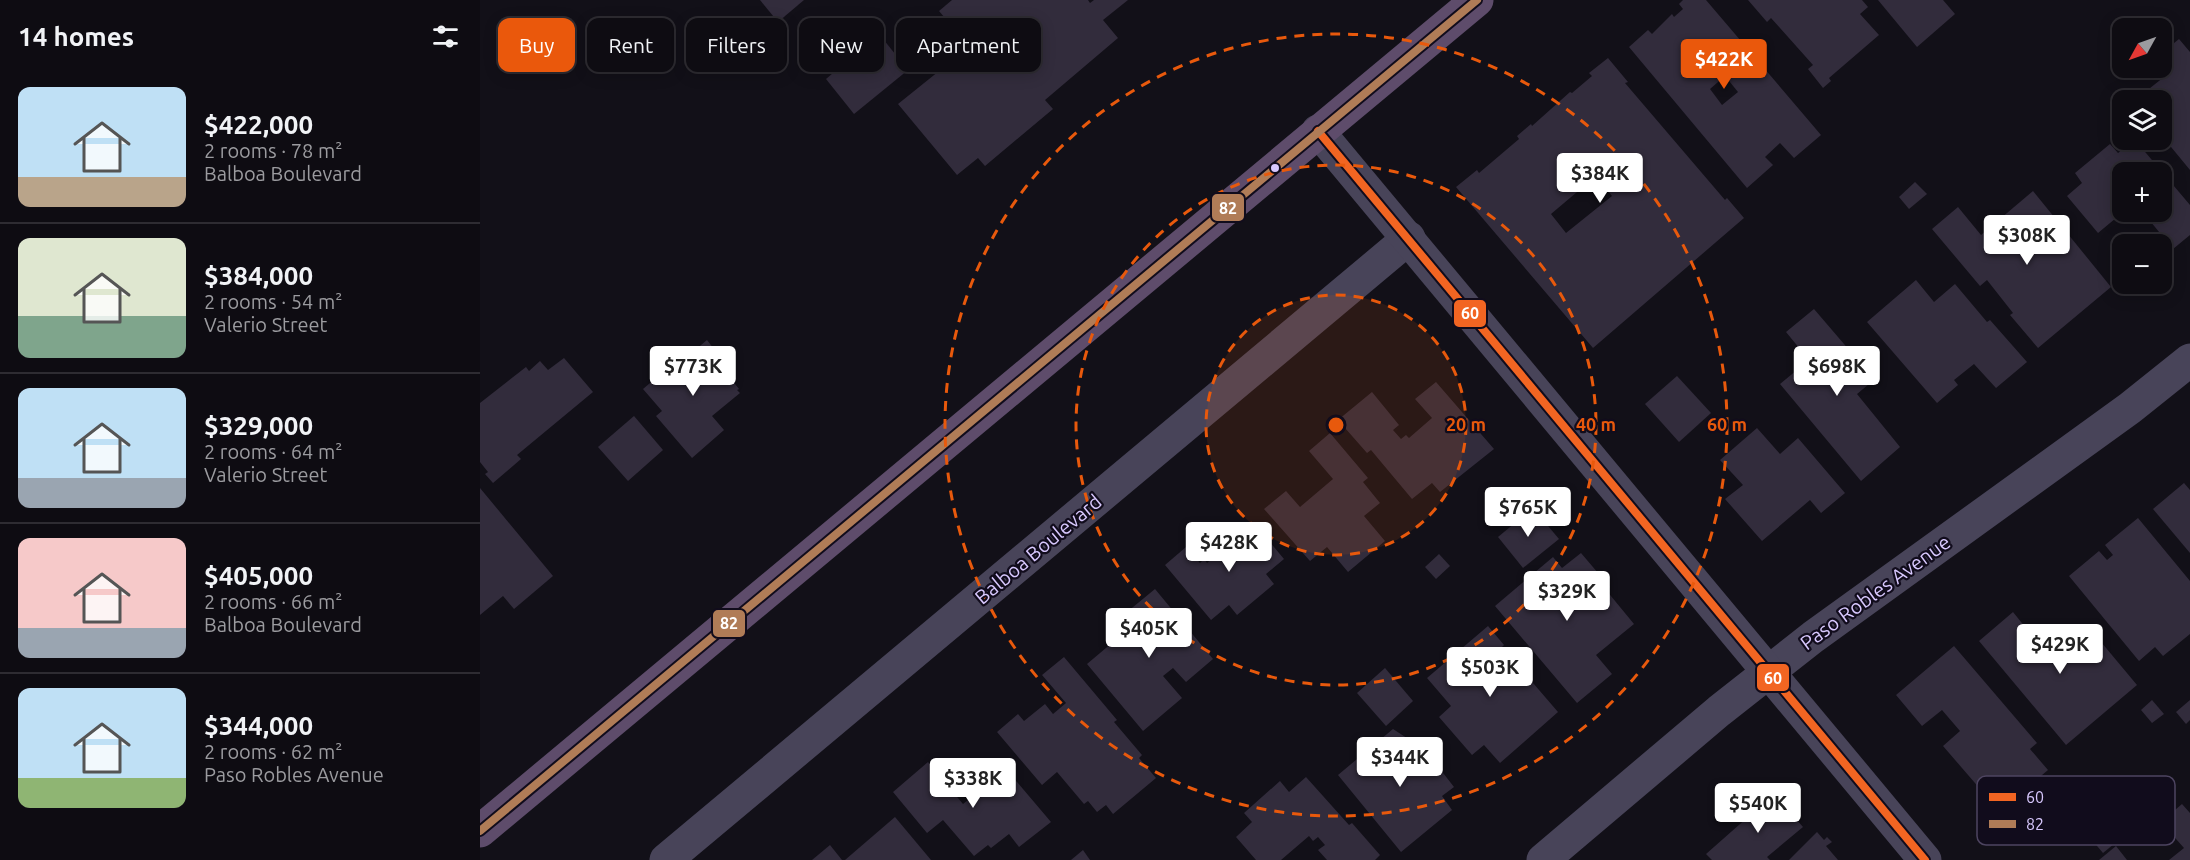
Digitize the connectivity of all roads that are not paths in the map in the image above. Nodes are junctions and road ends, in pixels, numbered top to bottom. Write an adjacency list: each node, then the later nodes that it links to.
1 (1477, 0): 2 (main road)
2 (1318, 130): 3 (street); 6 (main road)
3 (1409, 238): 5 (street); 7 (street, Balboa Boulevard)
4 (2190, 360): 5 (street, Paso Robles Avenue)
5 (1767, 672): 8 (street, Paso Robles Avenue); 9 (street)
6 (480, 831)
7 (666, 860)
8 (1543, 860)
9 (1925, 860)

